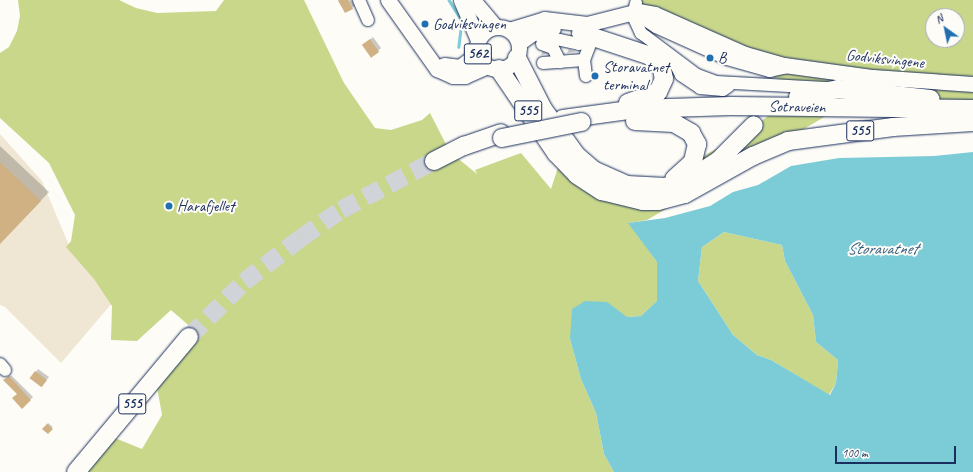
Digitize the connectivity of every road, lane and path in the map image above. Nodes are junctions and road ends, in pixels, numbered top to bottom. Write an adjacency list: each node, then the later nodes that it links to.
1 (359, 0): 6 (street)
2 (388, 0): 12 (main road)
3 (461, 0): 10 (main road, 562)
4 (473, 0): 7 (main road, 562)
5 (635, 7): 8 (main road); 13 (street, Godviksvingene); 17 (main road, Godviksvingene); 20 (street)
6 (368, 20)
7 (503, 29): 8 (main road); 10 (main road, 562); 11 (main road, 562)
8 (588, 33): 9 (main road); 14 (street); 27 (highway, 555)
9 (537, 39): 11 (main road); 15 (street)
10 (478, 47): 12 (main road); 18 (main road, 562)
11 (518, 50): 18 (main road, 562); 32 (highway, 555)
12 (425, 53): 18 (main road)
13 (727, 59): 17 (street, Godviksvingene); 20 (street)
14 (584, 60): 15 (street); 19 (street)
15 (560, 62): 16 (street)
16 (543, 63)
17 (793, 66): 21 (main road, Godviksvingene)
18 (493, 68): 28 (highway, 555)
19 (586, 76)
20 (733, 84): 22 (street, Sotraveien)
21 (973, 84)
22 (838, 89): 23 (highway); 24 (highway)
23 (798, 97)
24 (973, 102)
25 (973, 109): 26 (highway, Sotraveien / 555)
26 (847, 112): 27 (highway, Sotraveien / 555); 28 (highway, Sotraveien / 555)
27 (622, 114): 30 (highway, 555); 30 (highway, 555, bridge); 32 (highway, 555)
28 (973, 121)
29 (754, 125): 32 (highway, 555)
30 (501, 135): 31 (highway, 555)
31 (434, 161)
32 (646, 187)
33 (189, 337): 34 (highway, 555)
34 (76, 472)

